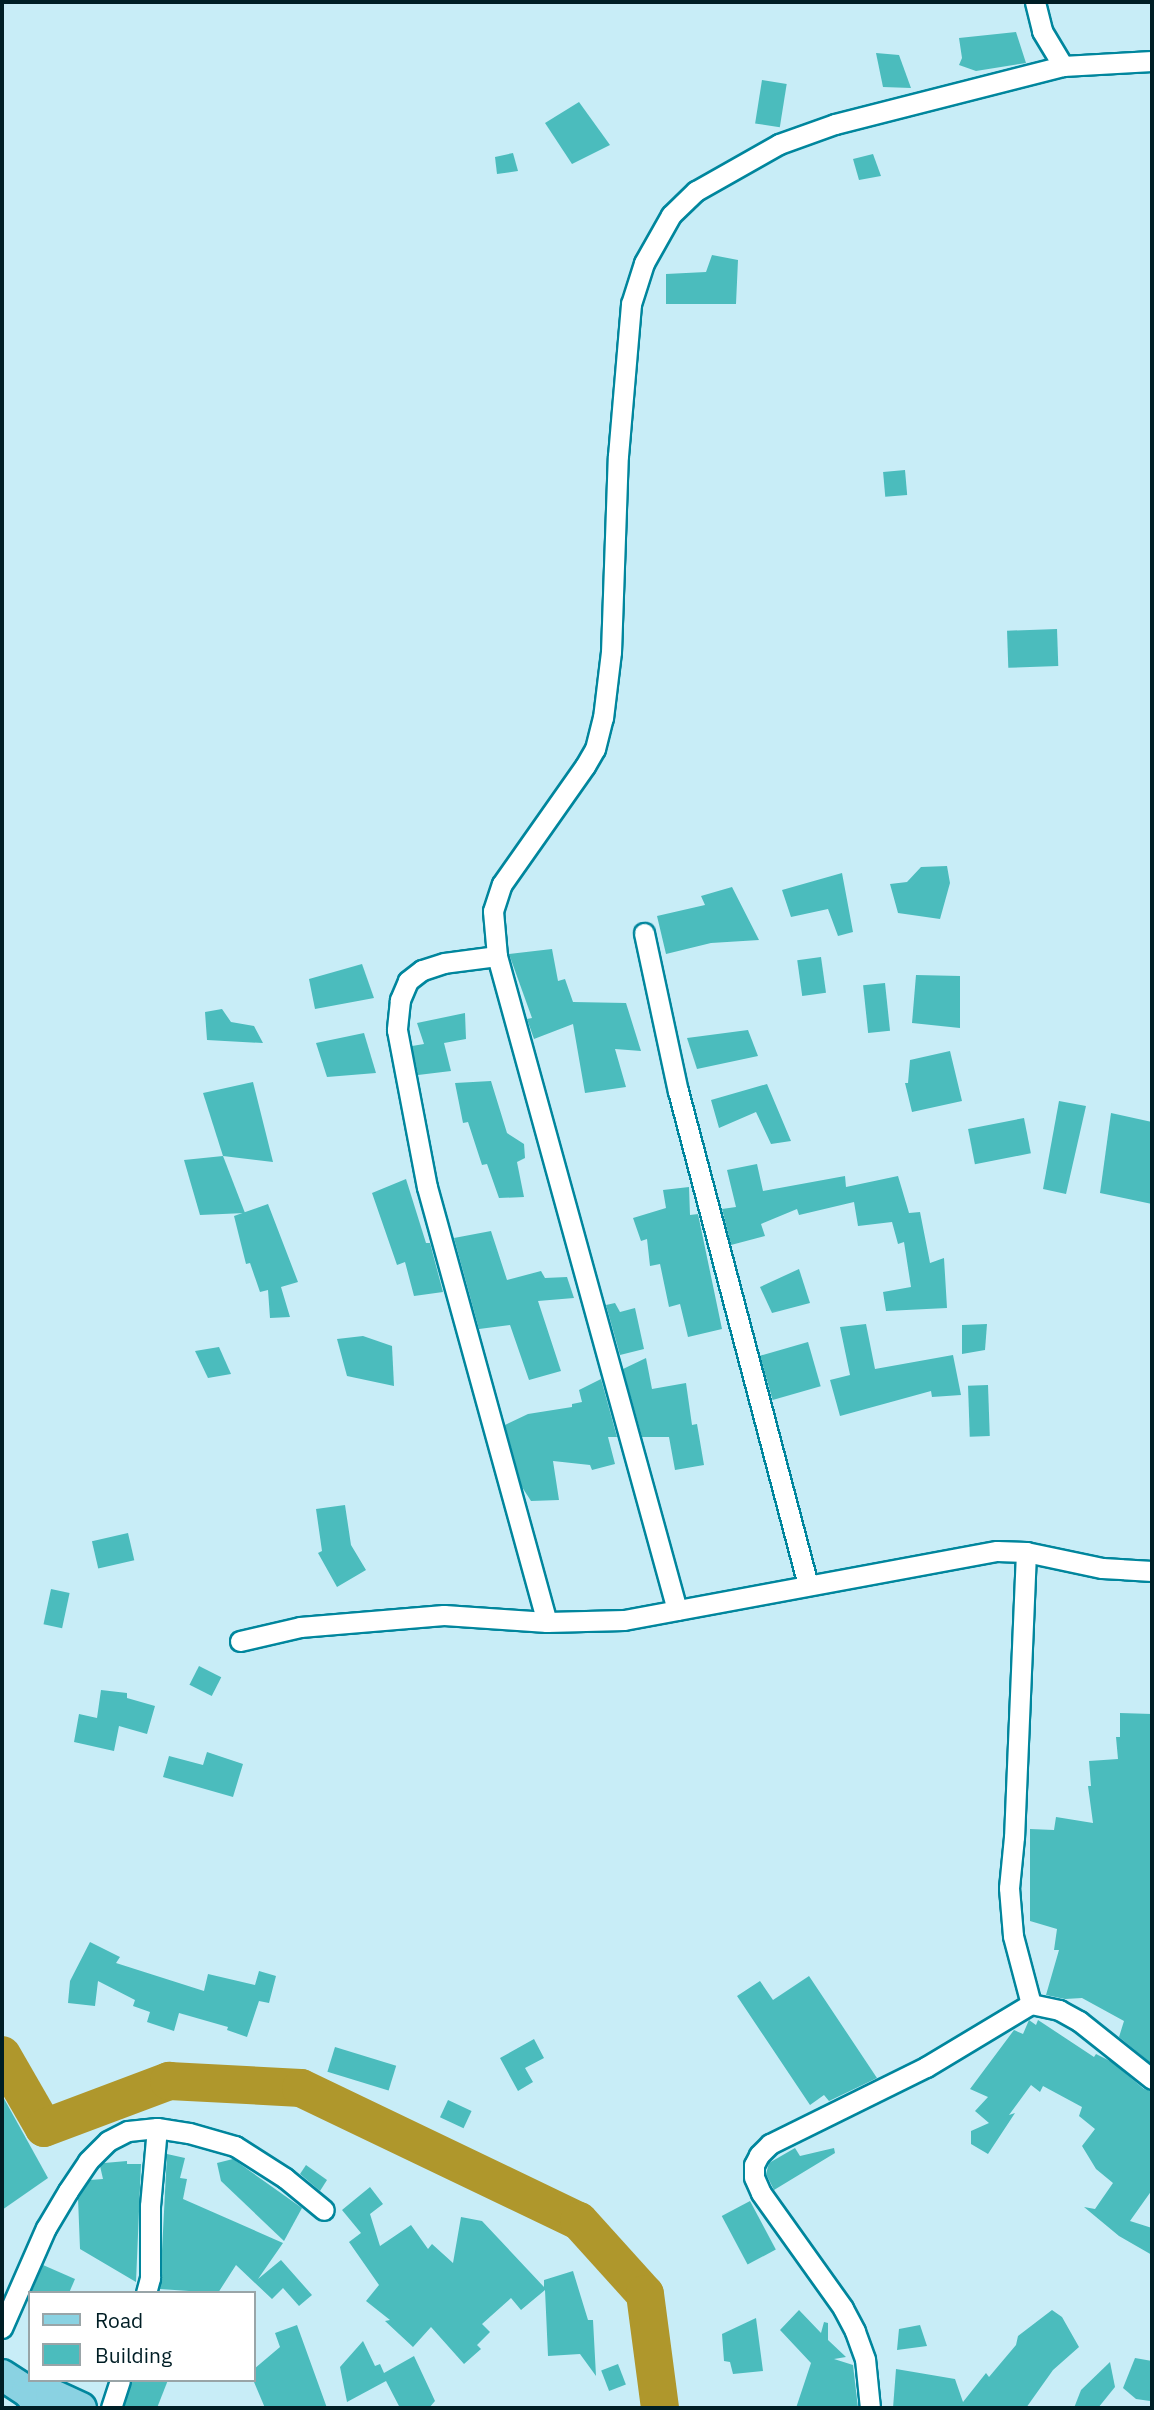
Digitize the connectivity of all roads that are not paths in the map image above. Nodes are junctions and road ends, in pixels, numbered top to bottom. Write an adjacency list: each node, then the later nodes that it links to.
1 (1035, 2): 3 (street)
2 (1152, 61): 3 (street)
3 (1063, 66): 5 (street)
4 (645, 933): 8 (street)
5 (497, 956): 9 (street); 10 (street)
6 (1026, 1552): 7 (street); 8 (street); 12 (street)
7 (1152, 1572)
8 (808, 1585): 9 (street)
9 (677, 1610): 10 (street)
10 (547, 1622): 11 (street)
11 (240, 1641)
12 (1031, 2004): 13 (street); 23 (street)
13 (1152, 2079)
14 (157, 2128): 15 (street); 16 (street); 17 (street)
15 (324, 2210)
16 (147, 2291)
17 (2, 2328)
18 (2, 2375): 20 (main road)
19 (119, 2382): 22 (street)
20 (35, 2400): 21 (main road)
21 (81, 2408)
22 (111, 2408)
23 (870, 2408)

